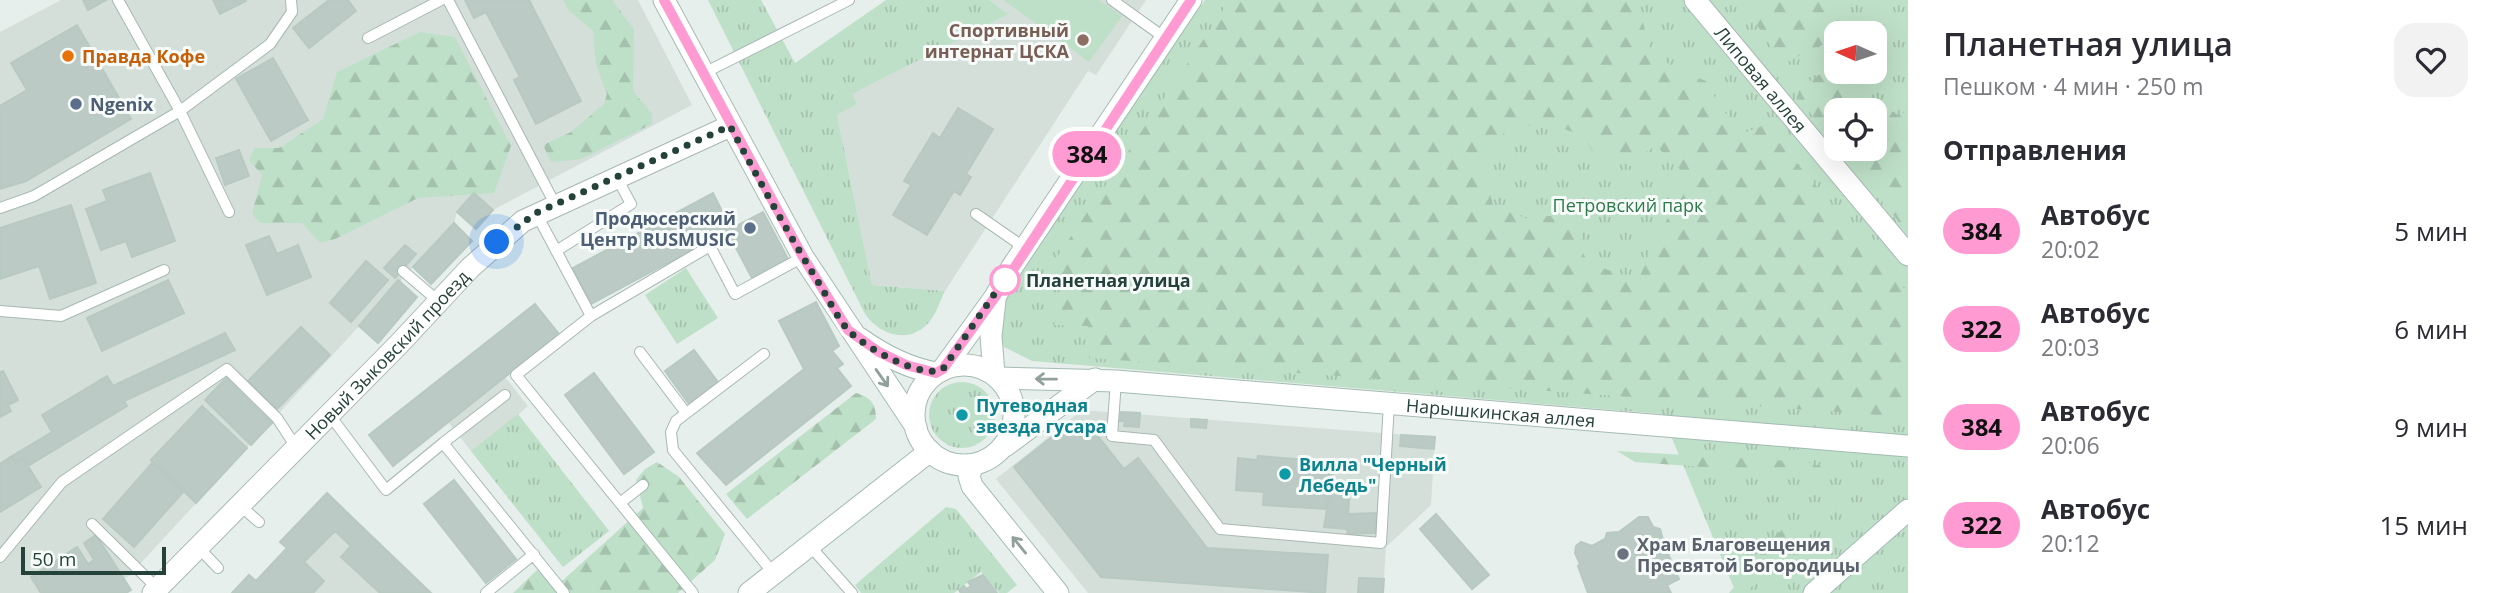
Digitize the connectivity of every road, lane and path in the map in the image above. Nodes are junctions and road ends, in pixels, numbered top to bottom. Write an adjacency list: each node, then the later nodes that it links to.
1 (118, 0): 13 (lane)
2 (291, 0): 13 (lane)
3 (441, 0): 10 (lane)
4 (448, 0): 16 (lane)
5 (664, 0): 12 (street)
6 (849, 0): 12 (lane)
7 (1112, 0): 11 (lane)
8 (1191, 0): 11 (street)
9 (1695, 0): 23 (street, Липовая аллея)
10 (368, 38)
11 (1166, 38): 21 (street)
12 (702, 74): 14 (street)
13 (180, 111): 17 (lane); 18 (lane)
14 (730, 126): 15 (street, Новый Зыковский проезд); 24 (street)
15 (617, 178): 16 (street, Новый Зыковский проезд); 22 (lane)
16 (555, 204): 19 (street, Новый Зыковский проезд)
17 (0, 208)
18 (229, 212)
19 (536, 213): 22 (lane); 28 (street, Новый Зыковский проезд)
20 (976, 214): 21 (lane)
21 (1025, 248): 27 (street)
22 (556, 251): 30 (lane)
23 (1908, 255)
24 (803, 257): 30 (lane); 31 (street)
25 (164, 270): 29 (lane)
26 (403, 271): 28 (lane)
27 (995, 297): 34 (street); 35 (street)
28 (437, 300): 40 (street, Новый Зыковский проезд)
29 (0, 311)
30 (592, 316): 49 (lane)
31 (848, 330): 34 (street); 41 (street, one-way to 41)
32 (640, 352): 39 (lane)
33 (764, 354): 39 (lane)
34 (940, 371): 35 (street); 41 (street)
35 (996, 376): 36 (street, Нарышкинская аллея, one-way to 35); 45 (street)
36 (1105, 380): 38 (street, Нарышкинская аллея); 38 (lane); 45 (street)
37 (505, 396): 42 (lane)
38 (1389, 403): 43 (street, Нарышкинская аллея)
39 (686, 413): 59 (lane)
40 (329, 414): 42 (lane); 44 (street, Новый Зыковский проезд)
41 (916, 427): 46 (street)
42 (443, 443): 56 (lane)
43 (1908, 446)
44 (296, 447): 50 (street, Новый Зыковский проезд); 57 (lane)
45 (1001, 450): 47 (street)
46 (930, 451): 47 (street); 55 (street)
47 (972, 465): 66 (street, one-way to 47)
48 (643, 485): 49 (lane)
49 (620, 503): 63 (lane)
50 (238, 504): 52 (lane); 54 (street, Новый Зыковский проезд)
51 (1908, 510): 67 (street)
52 (259, 522)
53 (92, 524): 60 (lane)
54 (197, 546): 58 (lane); 60 (street, Новый Зыковский проезд)
55 (810, 546): 59 (street); 65 (lane)
56 (534, 554): 61 (lane); 62 (lane)
57 (0, 557)
58 (218, 568)
59 (774, 574): 64 (street)
60 (156, 591)
61 (486, 593)
62 (564, 593)
63 (693, 593)
64 (749, 593)
65 (852, 593)
66 (1058, 593)
67 (1814, 593)

